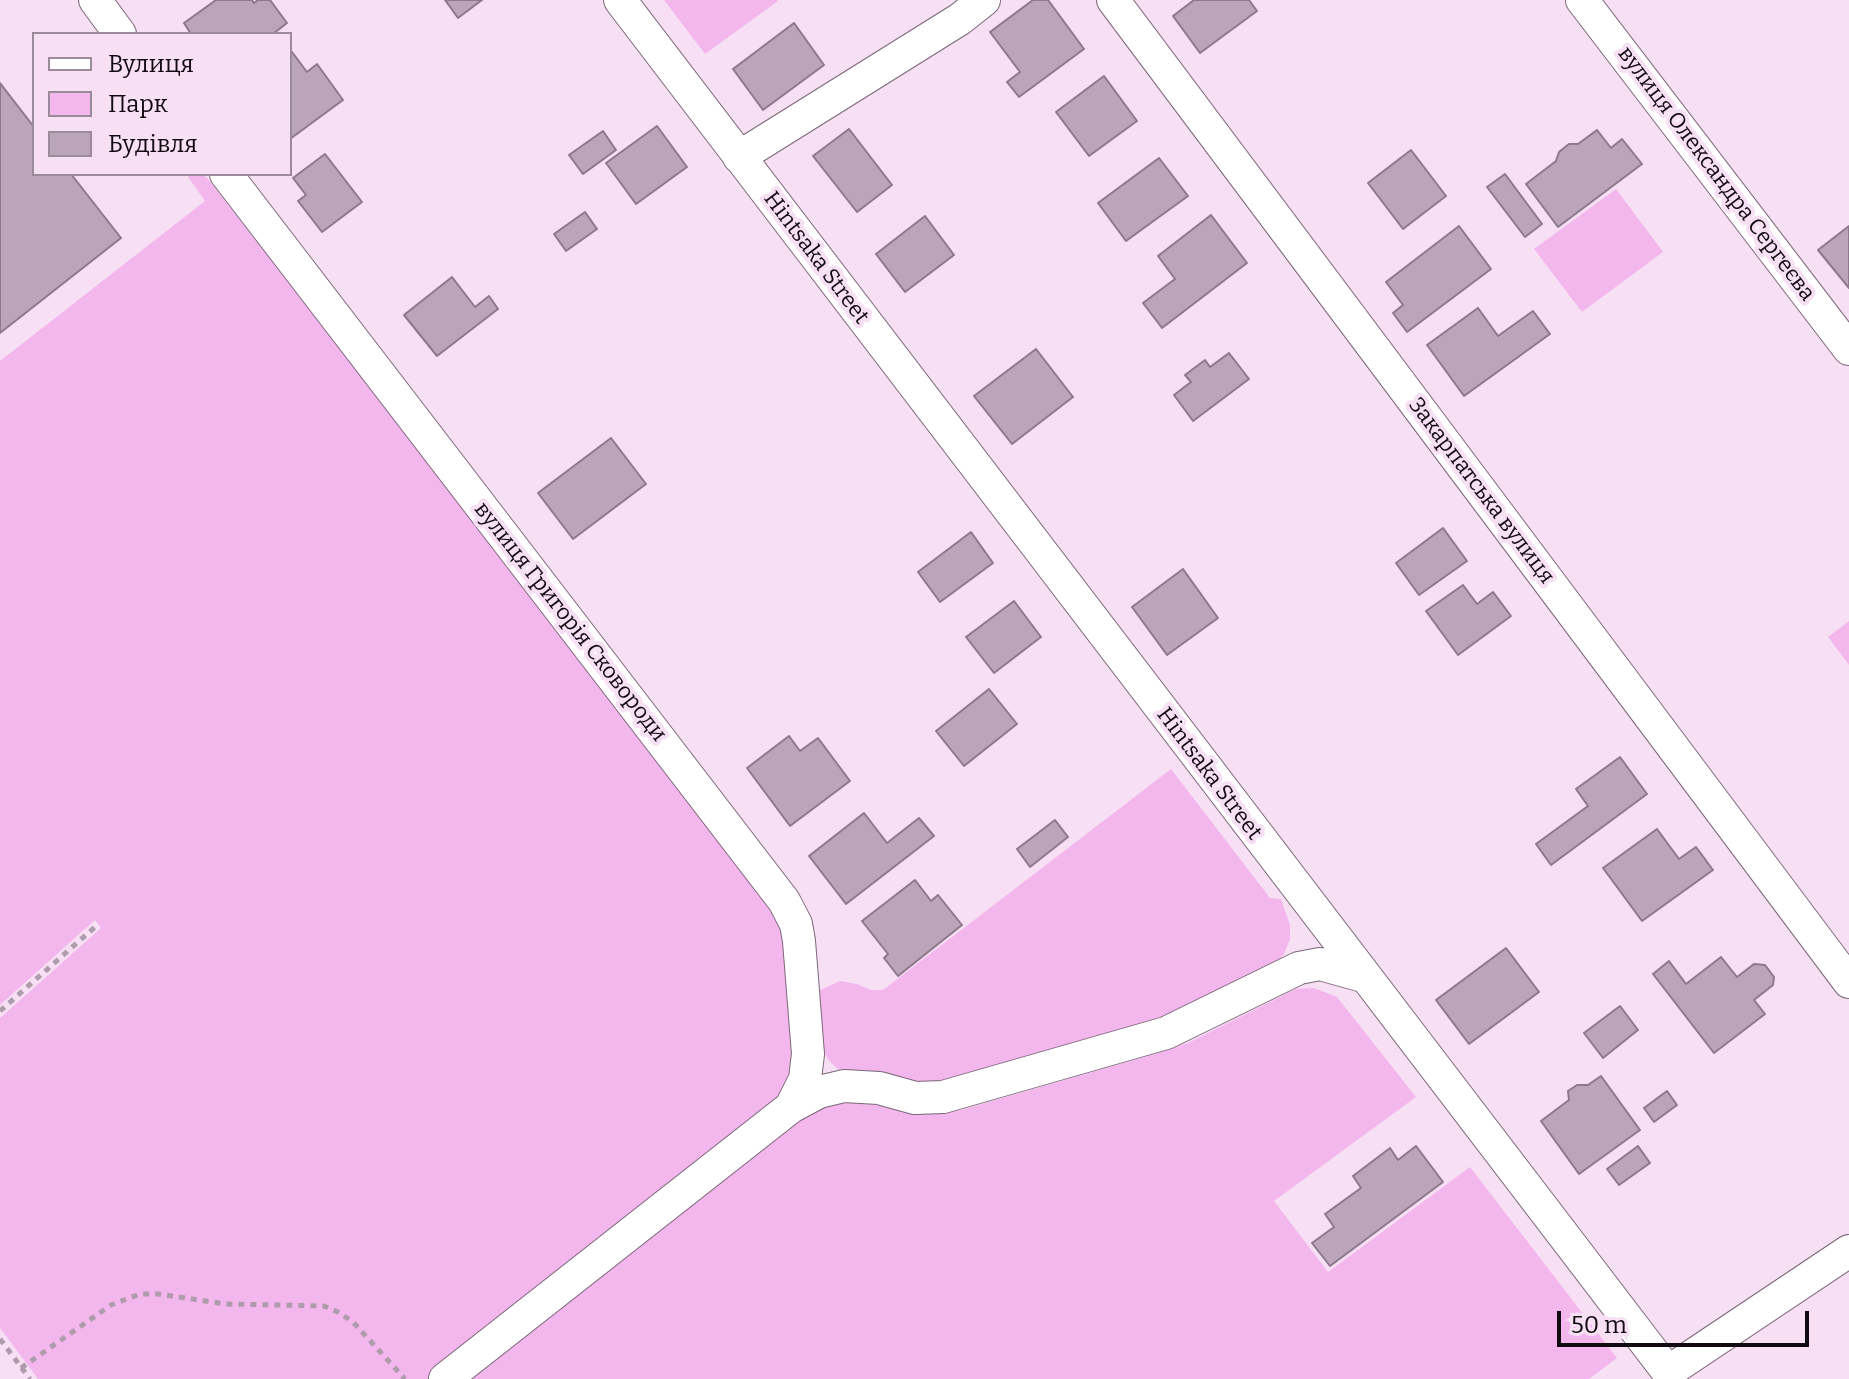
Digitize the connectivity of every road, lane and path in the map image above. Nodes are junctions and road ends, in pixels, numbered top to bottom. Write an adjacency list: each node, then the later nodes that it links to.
1 (95, 0): 6 (street)
2 (620, 0): 7 (street, Hintsaka Street)
3 (984, 0): 7 (street)
4 (1113, 0): 12 (street, Закарпатська вулиця)
5 (1582, 0): 9 (street, вулиця Олександра Сергеєва)
6 (119, 32)
7 (739, 157): 11 (street, Hintsaka Street)
8 (228, 176): 14 (street, вулиця Григорія Сковороди)
9 (1849, 349)
10 (95, 927): 13 (path)
11 (1363, 976): 14 (street); 15 (street, Hintsaka Street)
12 (1849, 982)
13 (0, 1011)
14 (791, 1107): 20 (street)
15 (1849, 1251)
16 (0, 1339): 17 (path)
17 (21, 1368): 18 (path); 19 (path)
18 (30, 1379)
19 (405, 1379)
20 (445, 1379)

